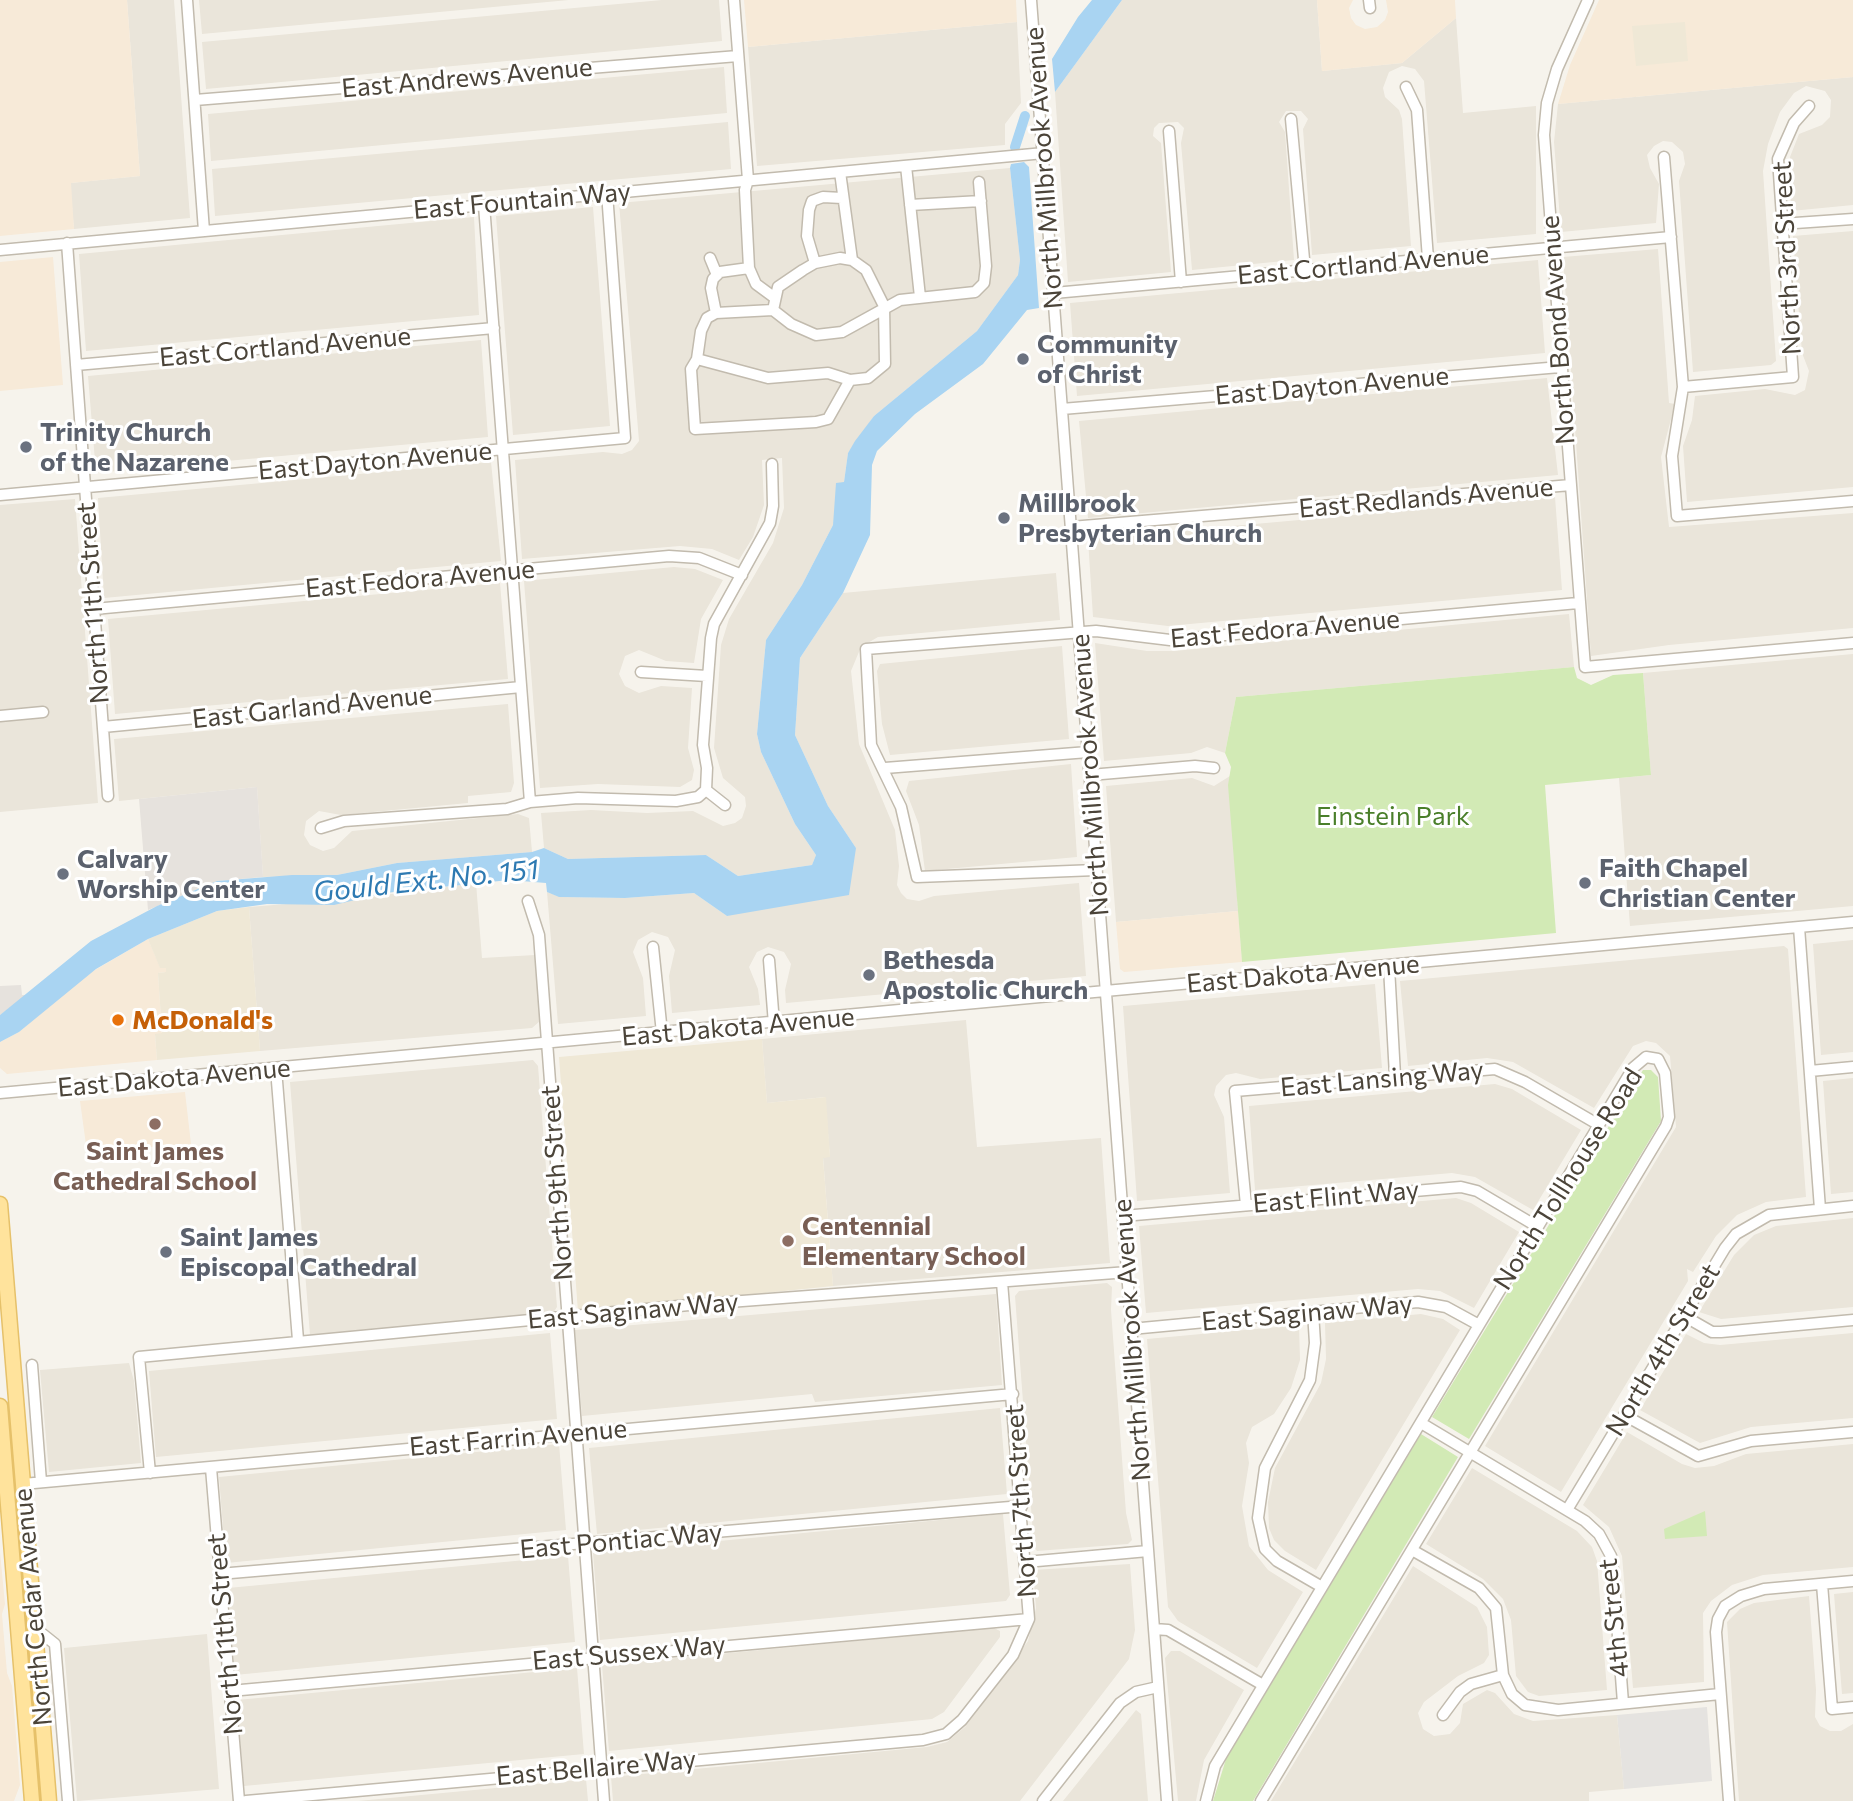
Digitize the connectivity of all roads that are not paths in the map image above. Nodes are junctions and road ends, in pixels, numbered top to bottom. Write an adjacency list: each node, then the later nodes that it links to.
1 (187, 0): 7 (street)
2 (734, 0): 5 (street)
3 (1031, 0): 11 (street, North Millbrook Avenue)
4 (1588, 0): 27 (street, North Bond Avenue)
5 (738, 56): 7 (street, East Andrews Avenue); 15 (street)
6 (1406, 88): 30 (street)
7 (195, 100): 24 (street)
8 (1809, 107): 23 (street, North 3rd Street)
9 (1291, 119): 34 (street)
10 (1169, 131): 36 (street)
11 (1044, 153): 13 (street, East Fountain Way); 37 (street, North Millbrook Avenue)
12 (1664, 157): 25 (street)
13 (906, 166): 14 (street, East Fountain Way); 21 (street)
14 (840, 172): 15 (street, East Fountain Way); 18 (street)
15 (748, 180): 17 (street, East Fountain Way); 33 (street)
16 (979, 182): 19 (street)
17 (607, 193): 20 (street, East Fountain Way); 49 (street, East Dayton Avenue)
18 (842, 198): 31 (street); 32 (street)
19 (981, 201): 21 (street); 38 (street)
20 (484, 205): 24 (street, East Fountain Way); 42 (street)
21 (910, 205): 38 (street)
22 (1853, 219): 23 (street)
23 (1781, 224): 47 (street, North 3rd Street)
24 (204, 231): 26 (street, East Fountain Way)
25 (1671, 237): 27 (street, East Cortland Avenue); 47 (street)
26 (66, 243): 28 (street, East Fountain Way); 44 (street, North 11th Street)
27 (1552, 248): 30 (street, East Cortland Avenue); 45 (street, North Bond Avenue)
28 (0, 250)
29 (710, 258): 35 (street)
30 (1428, 259): 34 (street, East Cortland Avenue)
31 (852, 260): 32 (street); 40 (street)
32 (815, 263): 39 (street)
33 (749, 268): 35 (street); 39 (street)
34 (1305, 270): 36 (street, East Cortland Avenue)
35 (717, 275): 41 (street)
36 (1181, 282): 37 (street, East Cortland Avenue)
37 (1054, 293): 48 (street, North Millbrook Avenue)
38 (919, 297): 40 (street)
39 (774, 304): 40 (street); 41 (street)
40 (884, 306): 46 (street)
41 (716, 313): 43 (street)
42 (494, 328): 44 (street, East Cortland Avenue); 49 (street)
43 (697, 359): 46 (street); 46 (street)
44 (76, 365): 52 (street, North 11th Street)
45 (1560, 366): 48 (street, East Dayton Avenue); 51 (street, North Bond Avenue)
46 (850, 380)
47 (1683, 387): 54 (street)
48 (1062, 408): 55 (street, North Millbrook Avenue)
49 (503, 450): 52 (street, East Dayton Avenue); 56 (street)
50 (772, 464): 57 (street)
51 (1571, 485): 55 (street, East Redlands Avenue); 58 (street, North Bond Avenue)
52 (85, 488): 53 (street, East Dayton Avenue); 59 (street, North 11th Street)
53 (0, 495)
54 (1853, 501)
55 (1071, 527): 60 (street, North Millbrook Avenue)
56 (512, 570): 57 (street, East Fedora Avenue); 59 (street, East Fedora Avenue); 64 (street)
57 (742, 575): 63 (street)
58 (1578, 603): 60 (street, East Fedora Avenue); 61 (street, North Bond Avenue)
59 (94, 609): 67 (street, North 11th Street)
60 (1080, 632): 68 (street, North Millbrook Avenue); 69 (street, East Fedora Avenue)
61 (1853, 643)
62 (641, 672): 63 (street)
63 (707, 676): 72 (street)
64 (522, 687): 67 (street, East Garland Avenue); 74 (street)
65 (43, 712): 66 (street)
66 (0, 716)
67 (103, 727): 73 (street, North 11th Street)
68 (1088, 752): 69 (street); 71 (street, North Millbrook Avenue)
69 (885, 768): 77 (street)
70 (1214, 768): 71 (street)
71 (1090, 775): 77 (street, North Millbrook Avenue)
72 (706, 790): 74 (street); 75 (street)
73 (108, 796)
74 (530, 803): 76 (street)
75 (725, 805)
76 (321, 828)
77 (1096, 870): 84 (street, North Millbrook Avenue)
78 (528, 901): 87 (street, North 9th Street)
79 (1853, 922): 80 (street, East Dakota Avenue)
80 (1798, 927): 83 (street, East Dakota Avenue); 90 (street)
81 (653, 947): 86 (street)
82 (769, 960): 85 (street)
83 (1389, 967): 84 (street, East Dakota Avenue); 91 (street)
84 (1105, 992): 85 (street, East Dakota Avenue); 98 (street, North Millbrook Avenue)
85 (774, 1024): 86 (street, East Dakota Avenue)
86 (662, 1033): 87 (street, East Dakota Avenue)
87 (547, 1044): 89 (street, East Dakota Avenue); 105 (street, North 9th Street)
88 (1853, 1067): 90 (street)
89 (276, 1069): 92 (street, East Dakota Avenue); 109 (street)
90 (1810, 1071): 97 (street)
91 (1395, 1076): 93 (street, East Lansing Way); 95 (street, East Lansing Way)
92 (0, 1093)
93 (1599, 1125): 99 (street, North Tollhouse Road); 119 (street, North Tollhouse Road)
94 (0, 1204): 111 (main road, North Cedar Avenue)
95 (1246, 1205): 98 (street, East Flint Way); 99 (street, East Flint Way)
96 (1853, 1206): 97 (street)
97 (1820, 1209): 104 (street, North 4th Street)
98 (1123, 1216): 100 (street, North Millbrook Avenue)
99 (1538, 1227): 107 (street, North Tollhouse Road)
100 (1128, 1272): 101 (street, East Saginaw Way); 108 (street, North Millbrook Avenue)
101 (1002, 1282): 105 (street, East Saginaw Way); 112 (street, North 7th Street)
102 (0, 1298): 111 (main road)
103 (1313, 1312): 107 (street, East Saginaw Way); 108 (street, East Saginaw Way); 134 (street)
104 (1684, 1316): 106 (street); 115 (street, North 4th Street)
105 (567, 1317): 109 (street, East Saginaw Way); 117 (street, North 9th Street)
106 (1853, 1320)
107 (1479, 1325): 116 (street, North Tollhouse Road)
108 (1131, 1329): 129 (street, North Millbrook Avenue)
109 (298, 1340): 121 (street, East Saginaw Way)
110 (32, 1365): 122 (street)
111 (15, 1387): 123 (main road, North Cedar Avenue)
112 (1013, 1394): 117 (street, East Farrin Avenue); 124 (street, North 7th Street)
113 (0, 1399): 123 (main road)
114 (0, 1405): 126 (main road, North Cedar Avenue)
115 (1624, 1415): 118 (street); 125 (street, North 4th Street)
116 (1421, 1423): 119 (street); 134 (street, North Tollhouse Road)
117 (576, 1432): 120 (street, East Farrin Avenue); 127 (street, North 9th Street)
118 (1853, 1432)
119 (1469, 1452): 125 (street); 128 (street, North Tollhouse Road)
120 (211, 1468): 121 (street, East Farrin Avenue); 131 (street, North 11th Street)
121 (150, 1473): 122 (street, East Farrin Avenue)
122 (41, 1482): 123 (street, East Farrin Avenue)
123 (23, 1484): 136 (main road, North Cedar Avenue)
124 (1022, 1506): 127 (street, East Pontiac Way); 130 (street, North 7th Street)
125 (1567, 1510): 144 (street, 4th Street)
126 (10, 1530): 136 (main road); 149 (main road, North Cedar Avenue)
127 (584, 1544): 131 (street, East Pontiac Way); 138 (street, North 9th Street)
128 (1412, 1550): 139 (street); 158 (street, North Tollhouse Road)
129 (1148, 1551): 130 (street); 137 (street, North Millbrook Avenue)
130 (1026, 1562): 135 (street, North 7th Street)
131 (219, 1574): 142 (street, North 11th Street)
132 (1853, 1581): 133 (street)
133 (1822, 1584): 143 (street); 145 (street)
134 (1322, 1587): 140 (street, North Tollhouse Road)
135 (1029, 1619): 138 (street, East Sussex Way); 147 (street, North 7th Street)
136 (35, 1628): 150 (main road, North Cedar Avenue); 151 (street)
137 (1154, 1629): 140 (street); 141 (street, North Millbrook Avenue)
138 (593, 1656): 142 (street, East Sussex Way); 148 (street, North 9th Street)
139 (1503, 1675): 144 (street); 146 (street)
140 (1263, 1685): 157 (street, North Tollhouse Road)
141 (1158, 1687): 155 (street); 156 (street, North Millbrook Avenue)
142 (230, 1691): 152 (street, North 11th Street)
143 (1720, 1694): 144 (street); 159 (street)
144 (1623, 1703)
145 (1853, 1707)
146 (1443, 1715)
147 (946, 1734): 148 (street, East Bellaire Way)
148 (601, 1768): 153 (street, East Bellaire Way); 154 (street, North 9th Street)
149 (32, 1801)
150 (49, 1801)
151 (68, 1801)
152 (239, 1801)
153 (246, 1801)
154 (604, 1801)
155 (1043, 1801)
156 (1167, 1801)
157 (1206, 1801)
158 (1261, 1801)
159 (1729, 1801)

